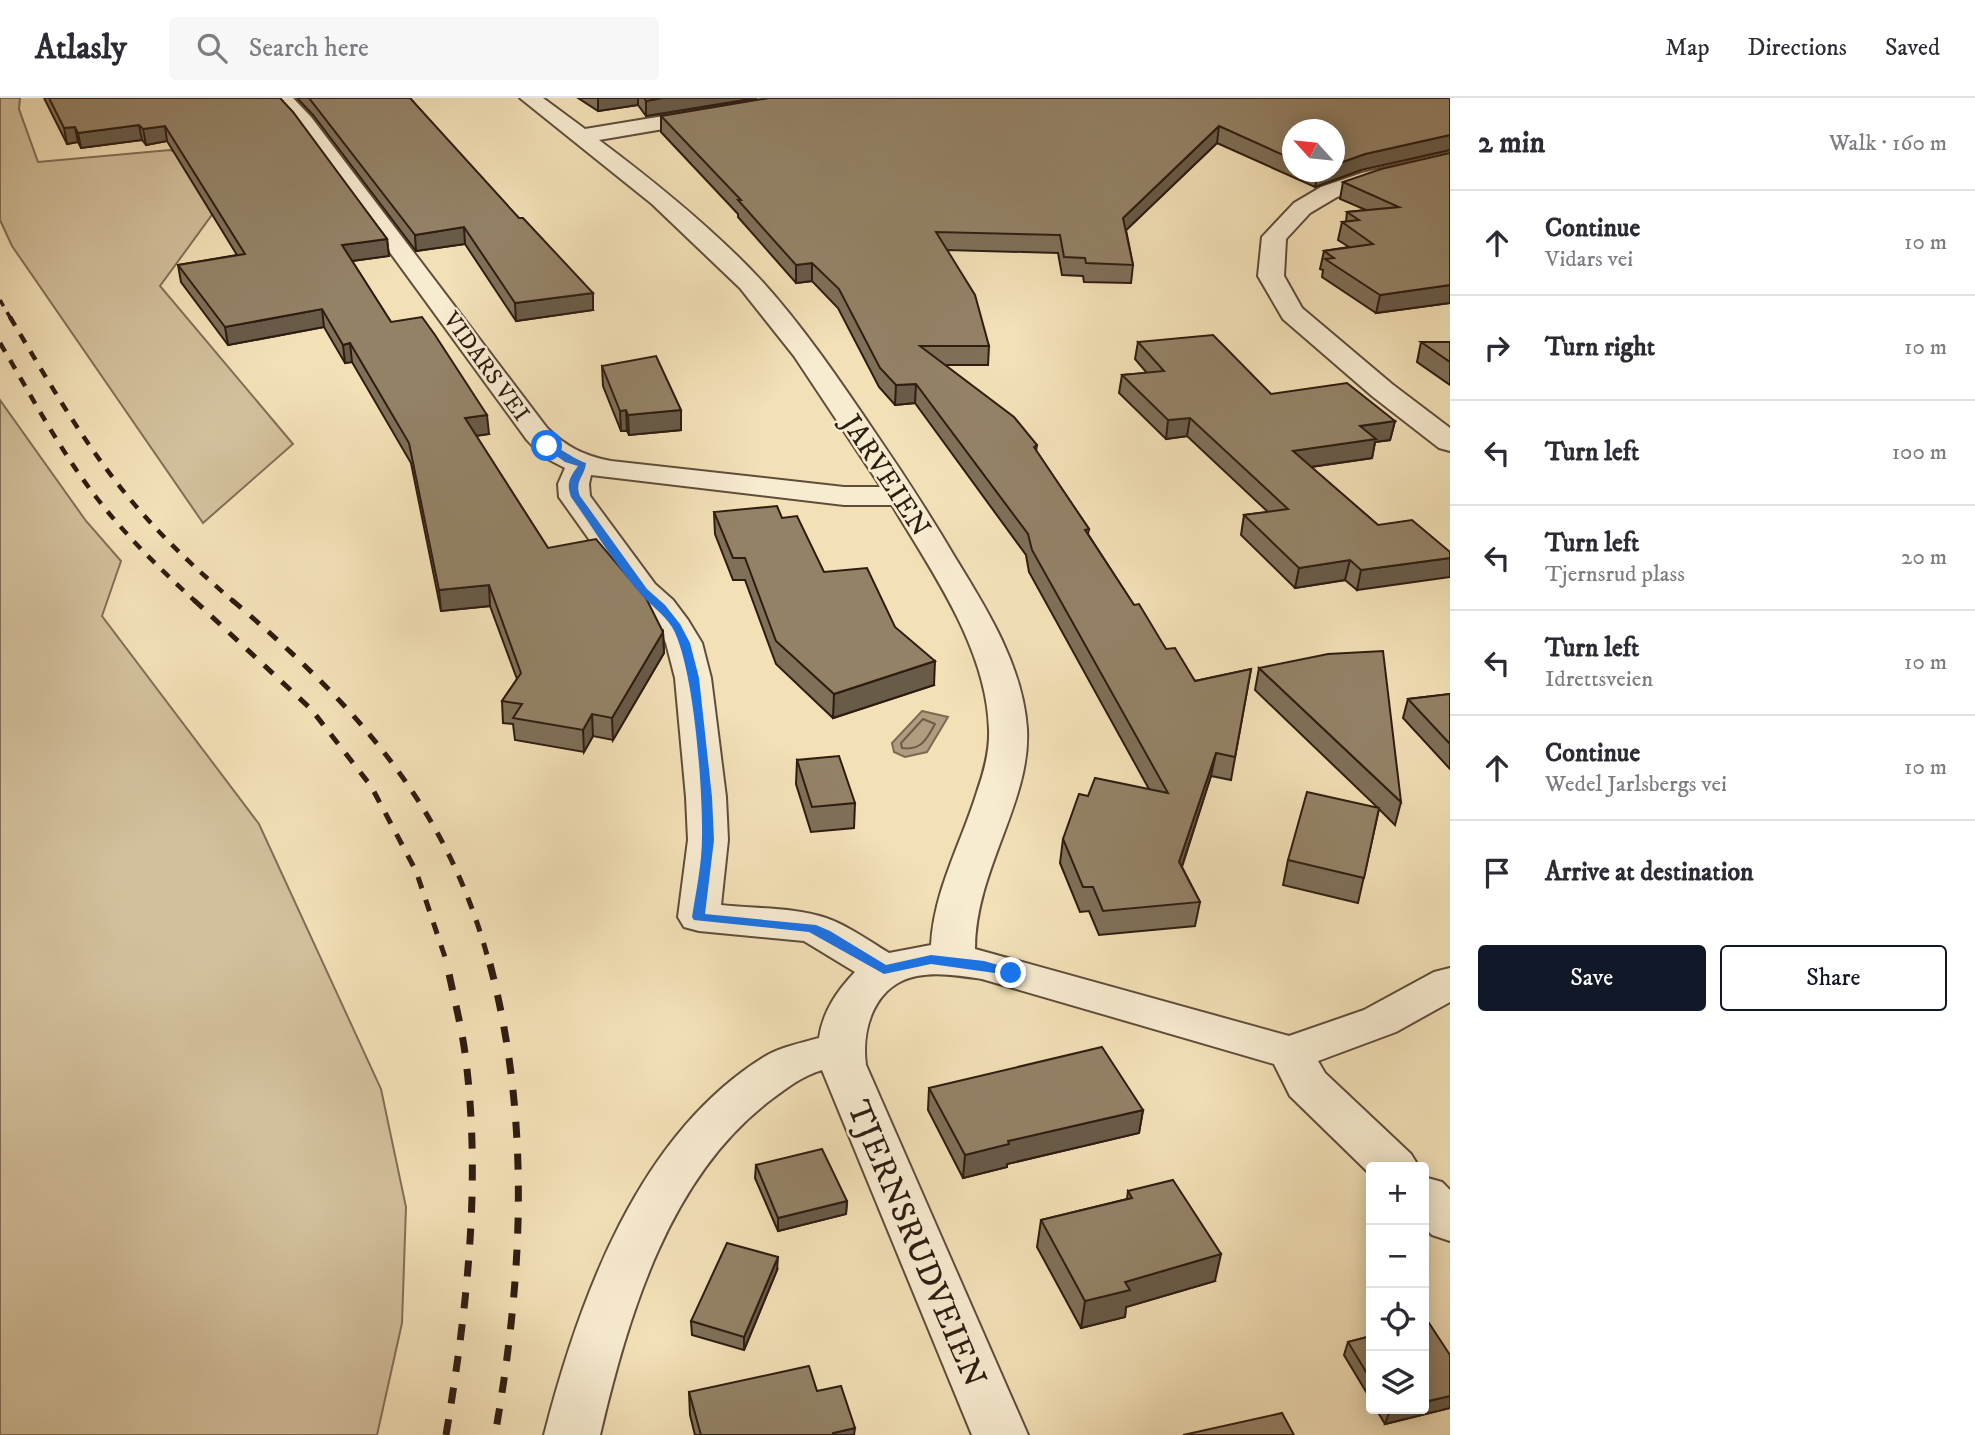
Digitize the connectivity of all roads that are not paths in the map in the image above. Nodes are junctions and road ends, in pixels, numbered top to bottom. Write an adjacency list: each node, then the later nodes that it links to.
1 (281, 98): 7 (street, VIDARS VEI)
2 (530, 98): 4 (street, JARVEIEN)
3 (810, 98): 4 (street)
4 (582, 136): 8 (street, JARVEIEN)
5 (1450, 159): 6 (street)
6 (1450, 442)
7 (583, 465): 8 (street, VIDARS VEI); 10 (street)
8 (903, 496): 9 (street, JARVEIEN)
9 (953, 960): 10 (street); 13 (street)
10 (884, 970): 12 (street)
11 (1450, 983): 13 (street)
12 (841, 1048): 17 (street); 18 (street, TJERNSRUDVEIEN)
13 (1291, 1053): 14 (street)
14 (1389, 1162)
15 (1429, 1201): 16 (street)
16 (1450, 1221)
17 (572, 1435)
18 (1000, 1435)

